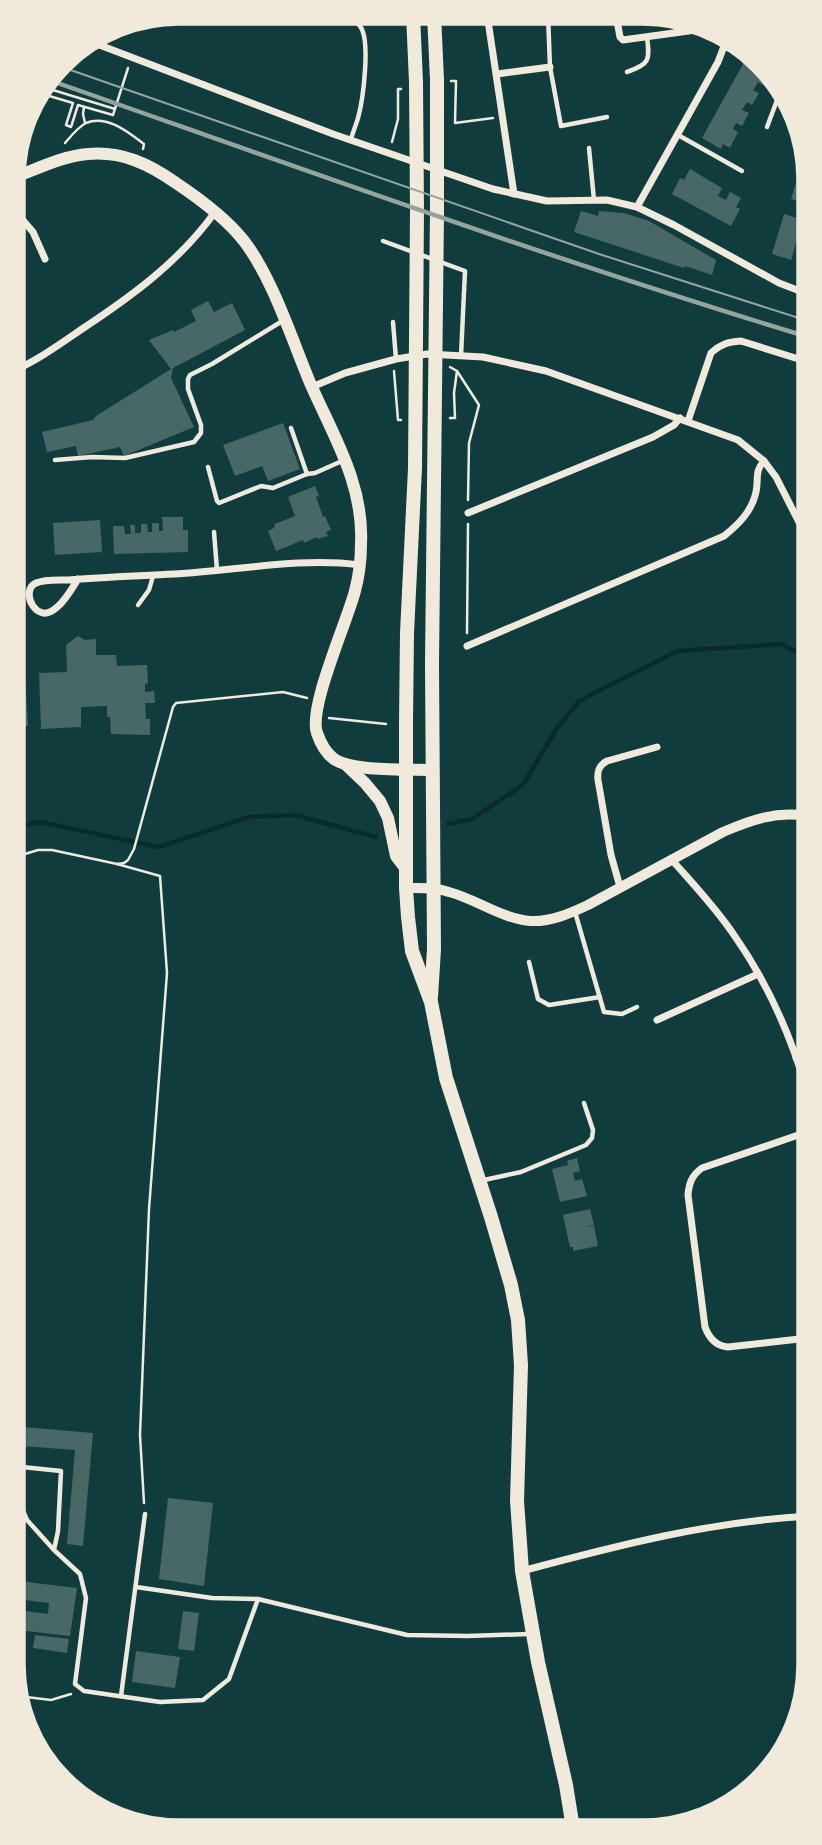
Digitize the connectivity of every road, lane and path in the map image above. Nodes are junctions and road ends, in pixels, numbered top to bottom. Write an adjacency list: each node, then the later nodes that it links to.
1 (358, 24): 29 (lane)
2 (414, 24): 76 (highway)
3 (434, 24): 77 (highway)
4 (490, 24): 16 (street)
5 (548, 24): 13 (lane)
6 (618, 24): 10 (street)
7 (675, 28): 9 (lane)
8 (688, 31): 9 (street)
9 (676, 33): 10 (street)
10 (647, 37): 15 (lane)
11 (101, 46): 29 (street)
12 (723, 47): 28 (street)
13 (550, 67): 16 (street); 25 (lane)
14 (128, 68): 23 (path)
15 (627, 72)
16 (497, 74): 24 (street)
17 (456, 82): 24 (path)
18 (398, 89): 31 (path)
19 (53, 90): 23 (path)
20 (49, 96): 22 (path)
21 (777, 101): 27 (lane)
22 (86, 108): 23 (path); 26 (path)
23 (115, 109)
24 (503, 117): 36 (street)
25 (607, 117)
26 (85, 123): 32 (path); 33 (path)
27 (767, 127)
28 (677, 135): 34 (lane); 38 (street)
29 (351, 139): 31 (street)
30 (589, 148): 37 (lane)
31 (390, 152): 36 (street)
32 (61, 160): 33 (main road); 35 (main road)
33 (139, 161): 39 (main road)
34 (742, 171)
35 (25, 174)
36 (514, 194): 37 (street)
37 (594, 200): 38 (street)
38 (637, 207): 43 (street)
39 (215, 212): 44 (main road); 50 (street)
40 (25, 223): 42 (street)
41 (383, 241): 47 (lane)
42 (45, 259)
43 (798, 289)
44 (284, 319): 52 (main road); 58 (lane)
45 (393, 322): 48 (lane)
46 (427, 354): 47 (street); 48 (street); 51 (path)
47 (461, 356): 54 (street)
48 (394, 359): 52 (street); 55 (path)
49 (798, 359): 54 (street)
50 (25, 364)
51 (457, 371): 53 (path); 62 (path)
52 (312, 387): 57 (main road)
53 (455, 418)
54 (684, 419): 59 (street); 62 (street)
55 (398, 420)
56 (291, 428): 61 (lane)
57 (346, 459): 61 (lane); 65 (main road)
58 (55, 460)
59 (764, 461): 63 (street); 70 (street)
60 (208, 467): 61 (lane)
61 (307, 474)
62 (468, 513): 70 (path)
63 (798, 520)
64 (214, 532): 66 (lane)
65 (359, 565): 66 (street); 71 (main road)
66 (218, 570): 67 (street)
67 (153, 575): 68 (street); 69 (lane)
68 (78, 579): 68 (street)
69 (138, 605)
70 (467, 646)
71 (318, 701): 72 (main road); 81 (path)
72 (315, 717): 73 (path); 75 (main road)
73 (386, 724)
74 (657, 747): 83 (street)
75 (344, 763): 76 (main road); 82 (main road)
76 (405, 769): 77 (main road); 82 (highway)
77 (433, 770): 85 (highway)
78 (798, 815): 80 (street)
79 (25, 854): 81 (path)
80 (672, 860): 83 (street); 88 (street)
81 (117, 864): 100 (path)
82 (406, 869): 84 (highway)
83 (620, 887): 86 (street)
84 (406, 888): 85 (street); 90 (highway)
85 (433, 889): 86 (street); 90 (highway)
86 (575, 911): 89 (lane)
87 (529, 962): 89 (lane)
88 (758, 974): 92 (street); 93 (street)
89 (600, 997): 91 (lane)
90 (431, 1002): 97 (highway)
91 (637, 1007)
92 (657, 1020)
93 (796, 1058): 94 (street)
94 (797, 1062)
95 (584, 1103): 97 (lane)
96 (797, 1135): 98 (street)
97 (479, 1181): 104 (highway)
98 (797, 1339)
99 (25, 1467): 103 (lane)
100 (145, 1514): 105 (lane)
101 (25, 1515): 103 (lane)
102 (797, 1517): 104 (street)
103 (54, 1550): 108 (lane)
104 (522, 1571): 107 (highway)
105 (136, 1587): 106 (lane); 109 (lane)
106 (258, 1600): 107 (lane); 109 (lane)
107 (533, 1634): 111 (highway)
108 (84, 1691): 109 (lane); 110 (path)
109 (121, 1696)
110 (28, 1697)
111 (572, 1820)

